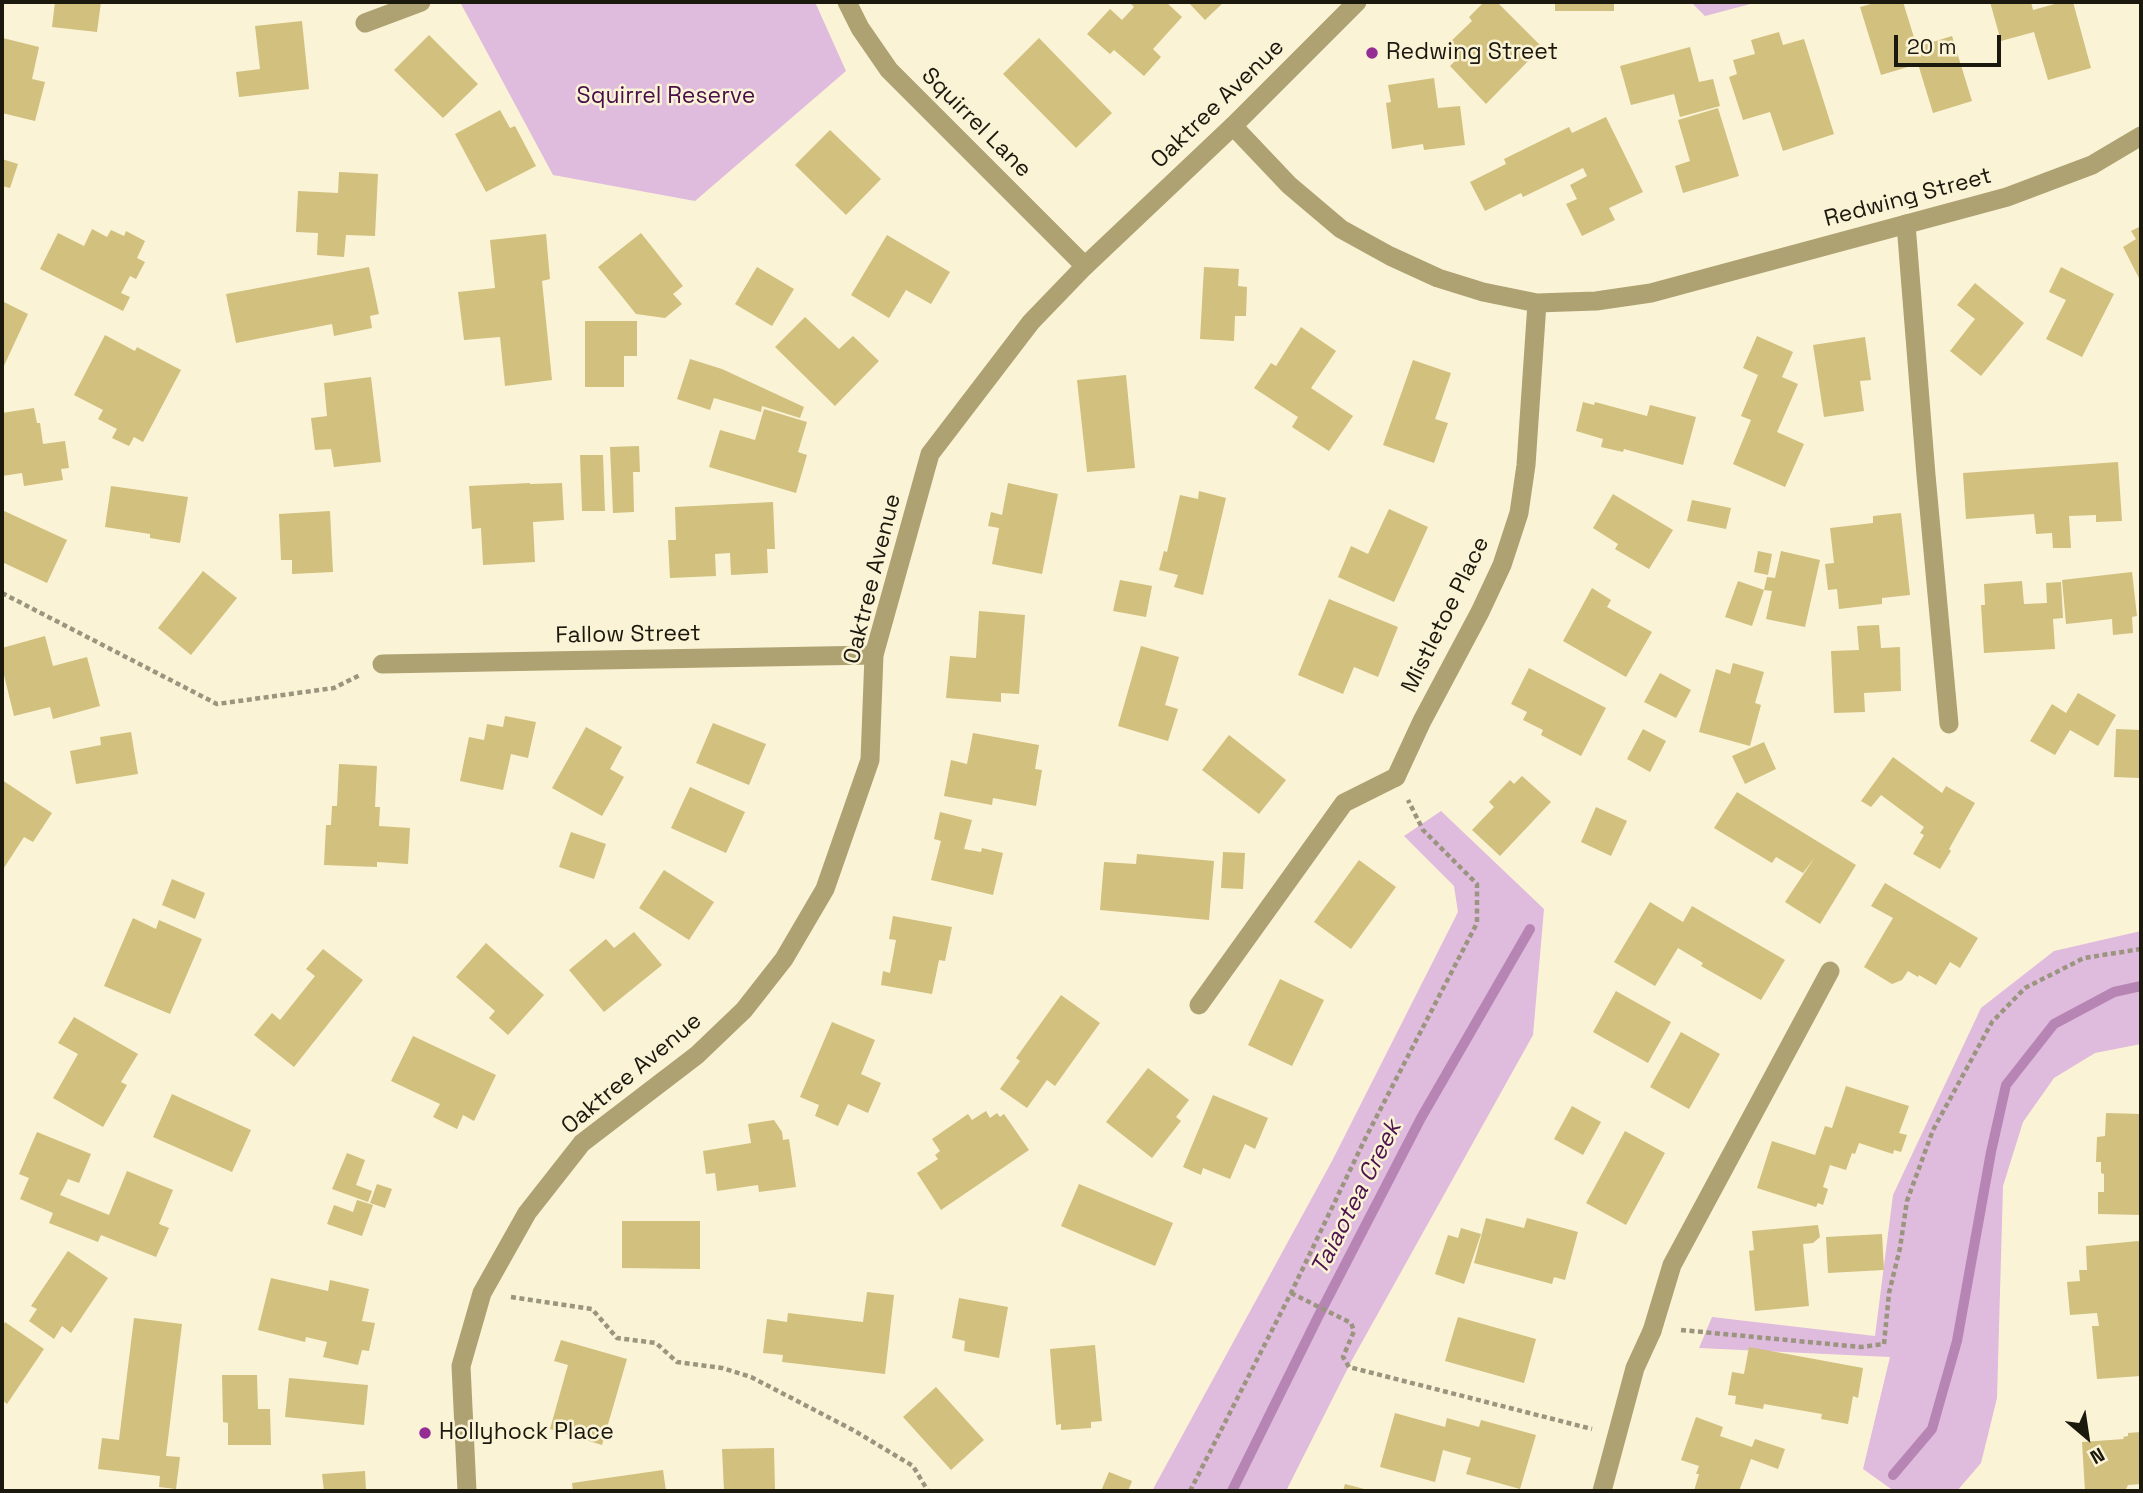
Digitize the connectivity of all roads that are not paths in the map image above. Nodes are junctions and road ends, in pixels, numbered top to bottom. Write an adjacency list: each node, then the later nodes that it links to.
1 (421, 2): 4 (street)
2 (846, 2): 8 (street, Squirrel Lane)
3 (1357, 2): 5 (street, Oaktree Avenue)
4 (365, 23)
5 (1233, 126): 8 (street, Oaktree Avenue); 9 (street, Redwing Street)
6 (2141, 136): 7 (street, Redwing Street)
7 (1906, 223): 9 (street, Redwing Street); 12 (street)
8 (1085, 267): 10 (street, Oaktree Avenue)
9 (1537, 303): 14 (street, Mistletoe Place)
10 (874, 655): 11 (street, Fallow Street); 15 (street, Oaktree Avenue)
11 (382, 664)
12 (1950, 724)
13 (1830, 971): 16 (street)
14 (1199, 1005)
15 (467, 1491)
16 (1602, 1491)

